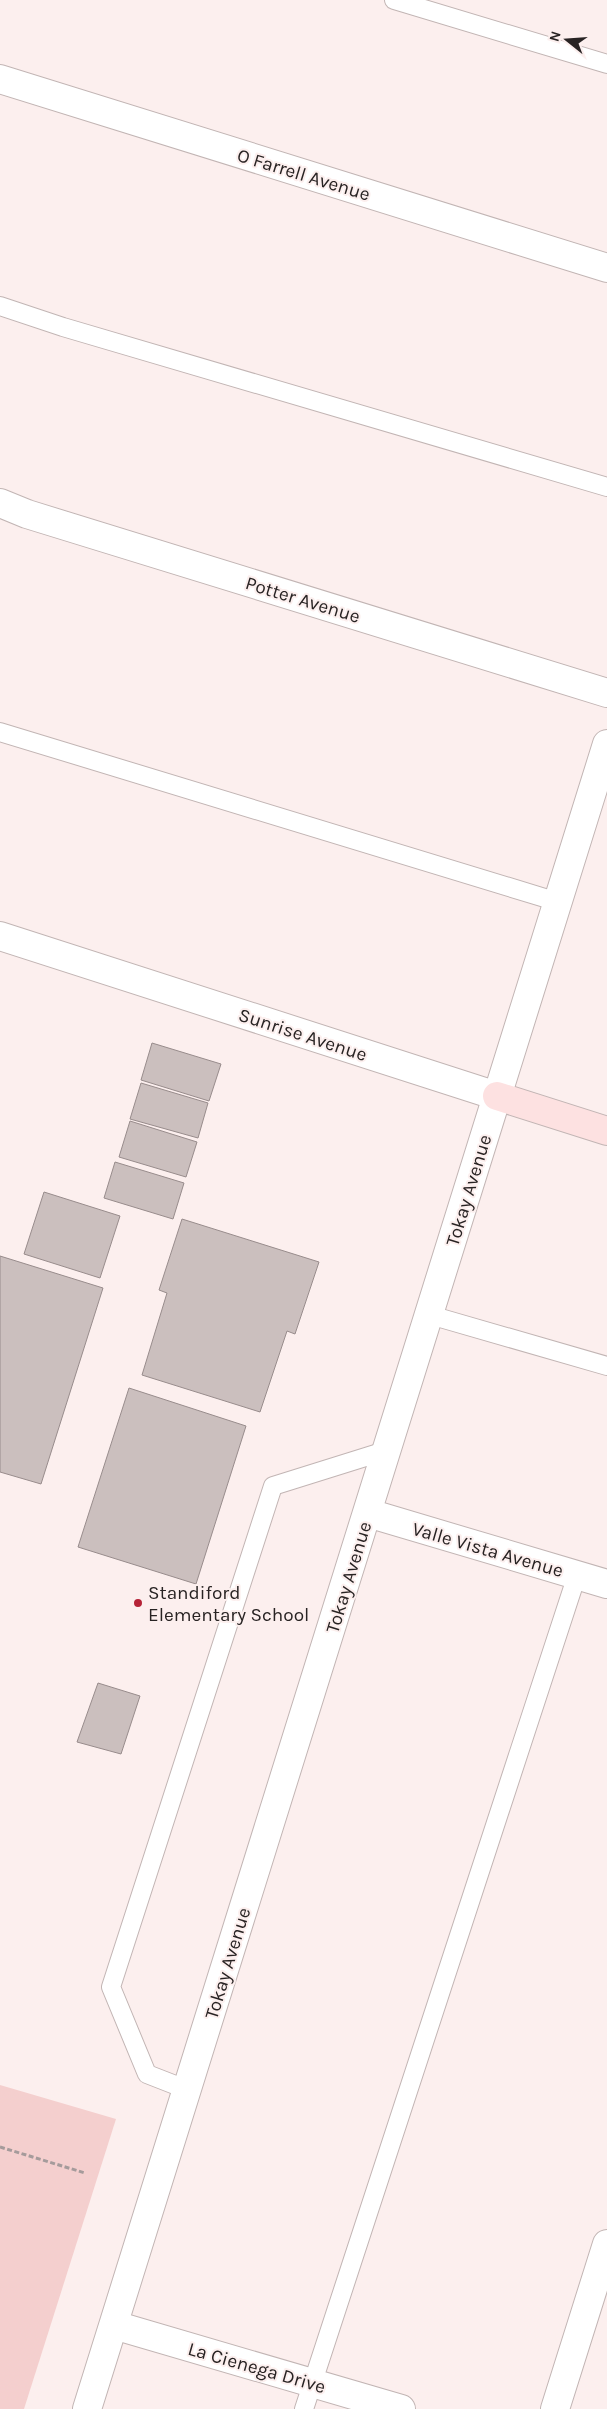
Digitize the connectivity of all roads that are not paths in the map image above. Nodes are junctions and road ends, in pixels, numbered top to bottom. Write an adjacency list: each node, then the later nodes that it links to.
1 (394, 0): 2 (lane)
2 (607, 64)
3 (0, 79): 4 (street, O Farrell Avenue)
4 (607, 268)
5 (0, 306): 6 (lane)
6 (607, 487)
7 (0, 503): 8 (street, Potter Avenue)
8 (607, 693)
9 (0, 732): 11 (lane)
10 (607, 744): 11 (street, Tokay Avenue)
11 (558, 902): 13 (street, Tokay Avenue)
12 (0, 936): 13 (street, Sunrise Avenue)
13 (497, 1096): 14 (street, Sunrise Avenue); 15 (street, Tokay Avenue)
14 (607, 1131)
15 (430, 1315): 16 (lane); 17 (street, Tokay Avenue)
16 (607, 1366)
17 (388, 1450): 18 (street, Tokay Avenue); 21 (lane)
18 (368, 1514): 19 (street, Valle Vista Avenue); 21 (street, Tokay Avenue)
19 (577, 1575): 20 (street, Valle Vista Avenue); 24 (lane)
20 (607, 1584)
21 (188, 2090): 23 (street, Tokay Avenue)
22 (607, 2244): 28 (street)
23 (114, 2325): 24 (street, La Cienega Drive); 25 (street, Tokay Avenue)
24 (313, 2383): 26 (lane); 27 (street, La Cienega Drive)
25 (87, 2409)
26 (304, 2409)
27 (400, 2409)
28 (555, 2409)

